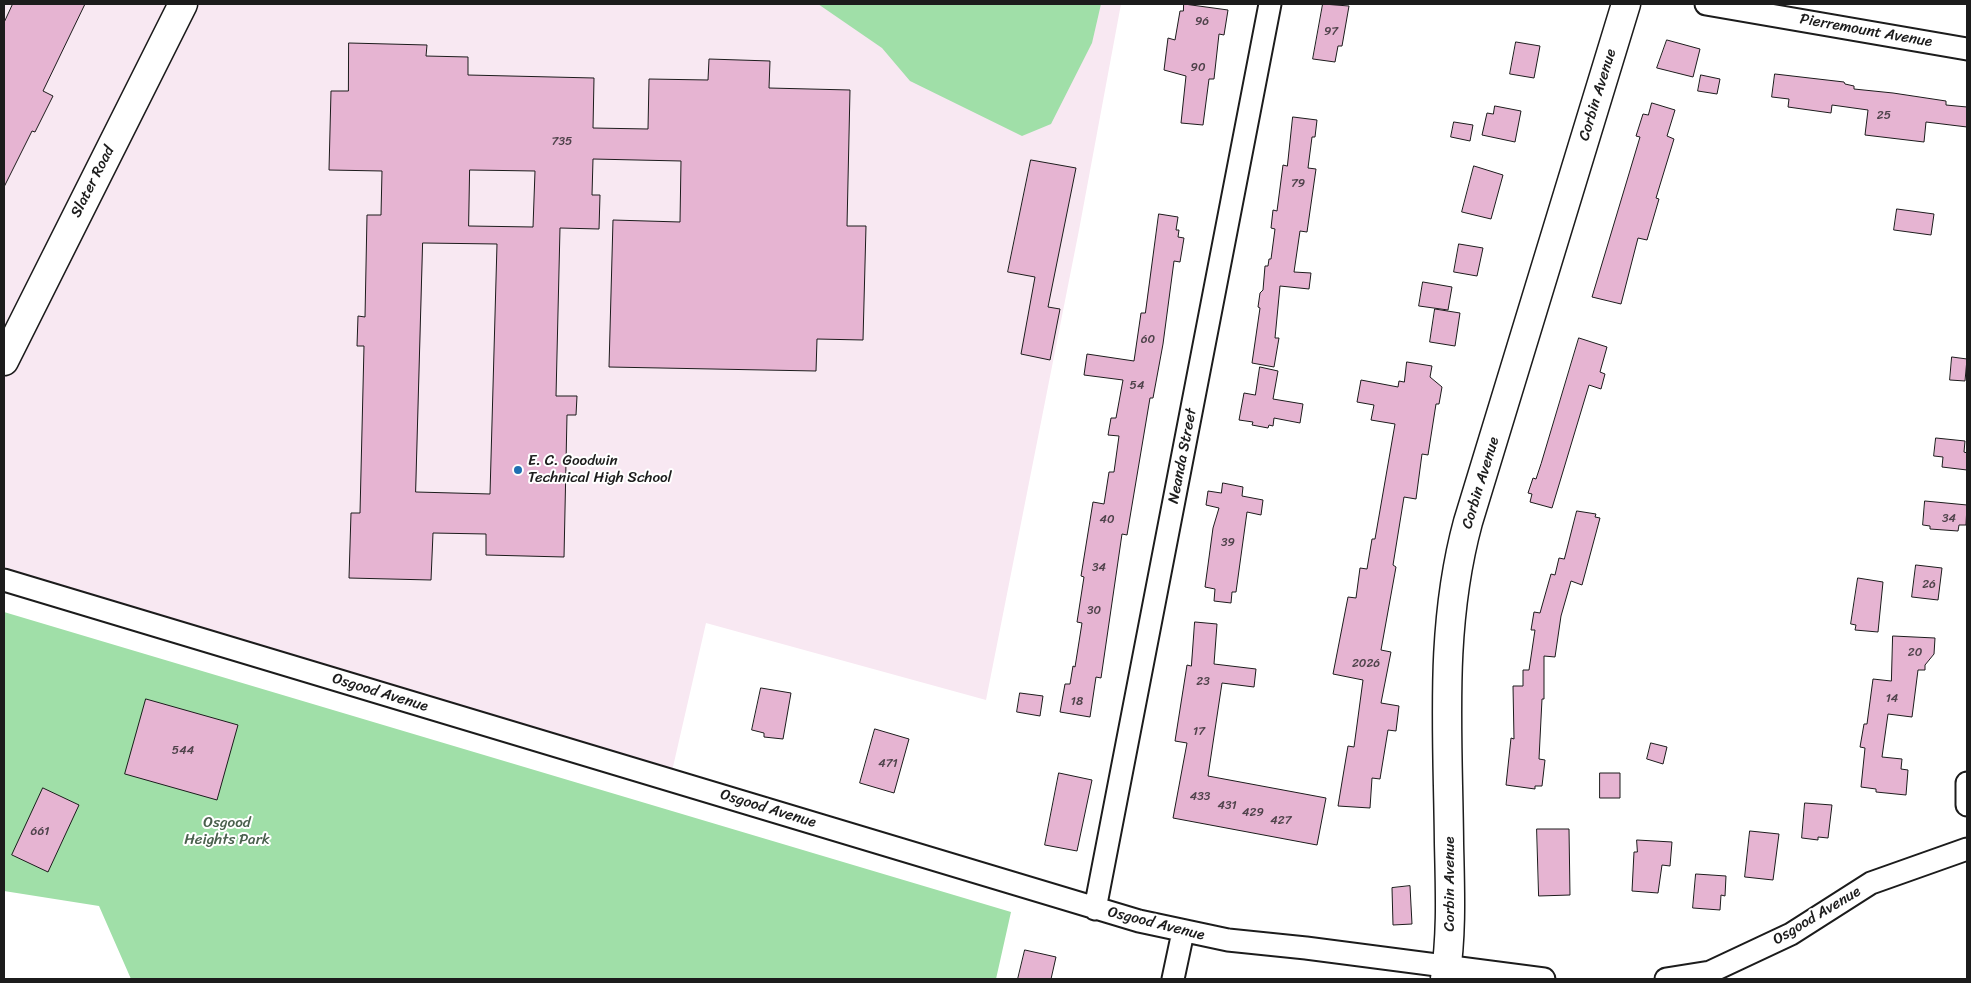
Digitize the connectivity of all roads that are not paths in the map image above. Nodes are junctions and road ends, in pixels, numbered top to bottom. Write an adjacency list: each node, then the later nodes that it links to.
1 (183, 4): 6 (main road, Slater Road)
2 (1270, 4): 11 (street, Neanda Street)
3 (1626, 4): 13 (main road, Corbin Avenue)
4 (1706, 4): 5 (street, Pierremount Avenue)
5 (1967, 48)
6 (4, 361)
7 (4, 580): 11 (street, Osgood Avenue)
8 (1967, 783): 9 (street)
9 (1967, 806)
10 (1967, 849): 16 (street, Osgood Avenue)
11 (1095, 909): 12 (street, Osgood Avenue)
12 (1183, 932): 13 (street, Osgood Avenue); 14 (street)
13 (1446, 973): 15 (street, Osgood Avenue)
14 (1173, 979)
15 (1544, 979)
16 (1666, 979)

